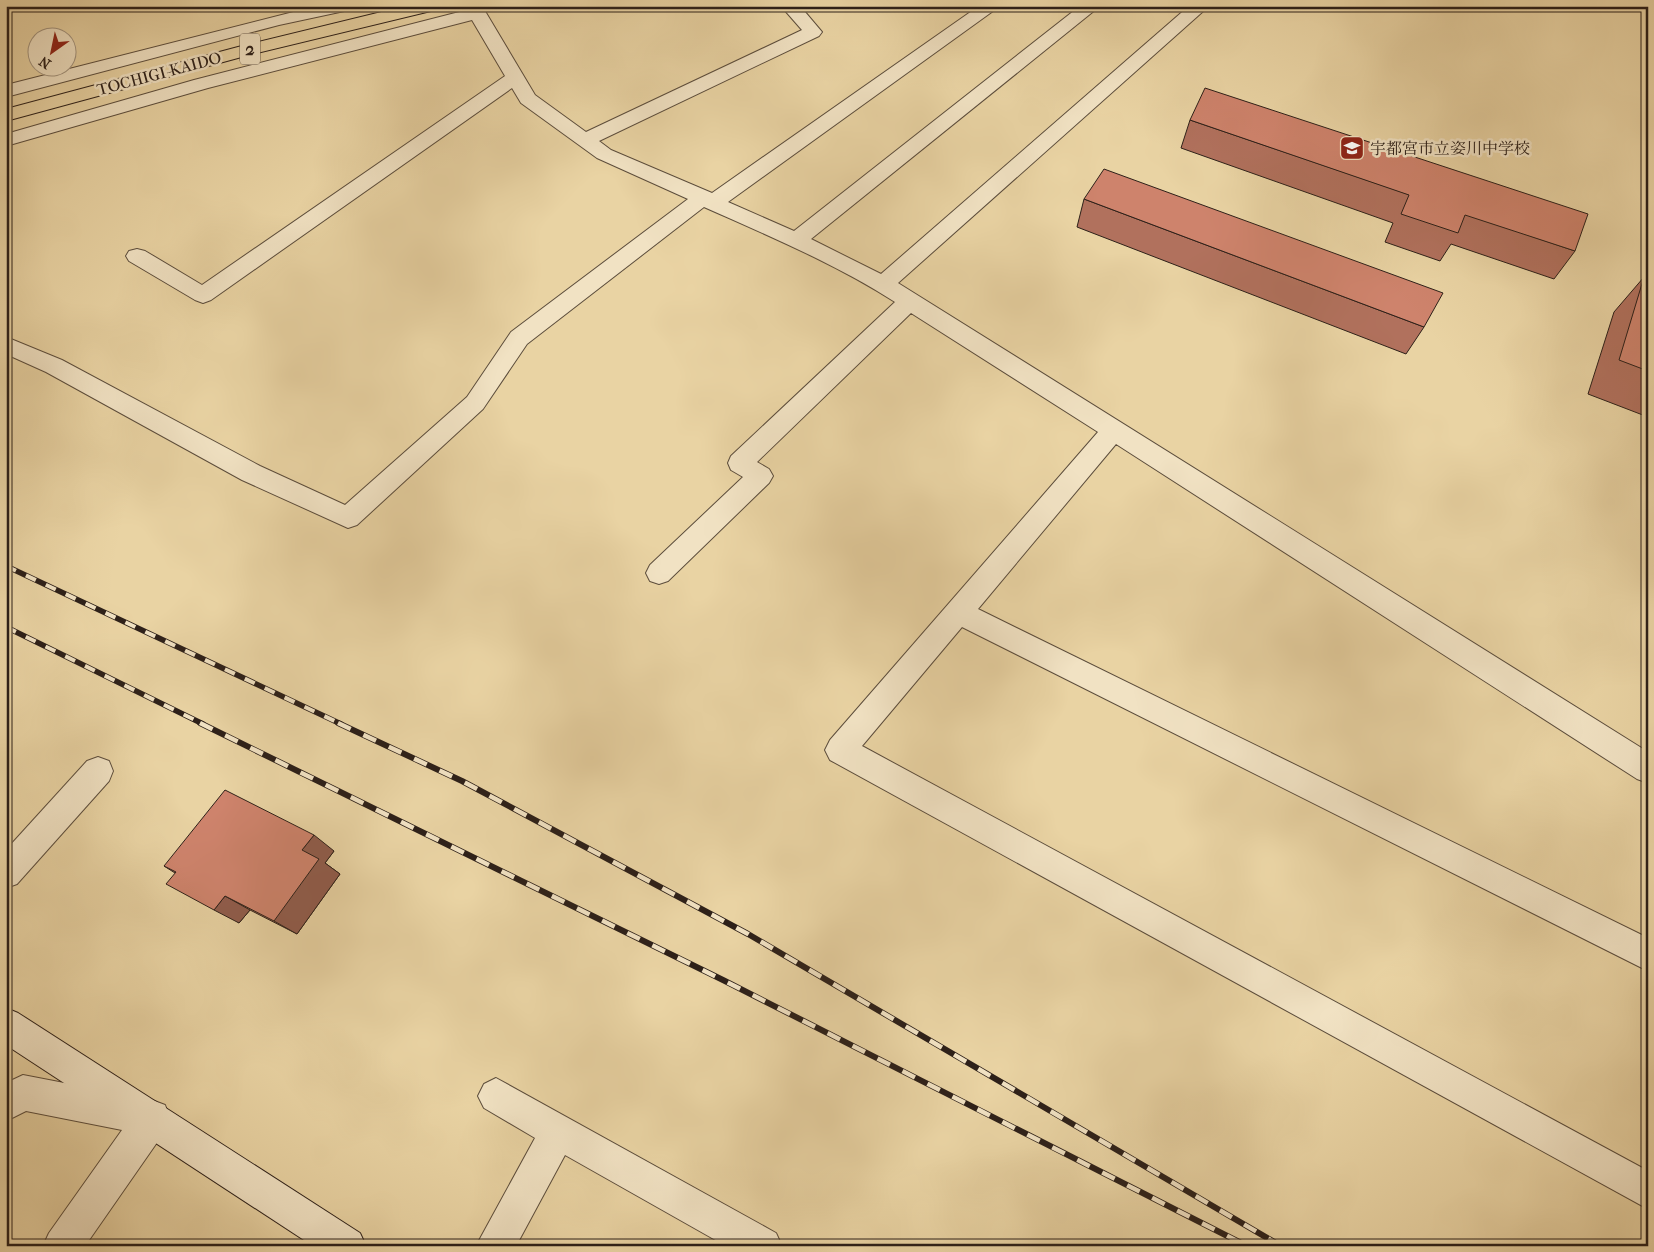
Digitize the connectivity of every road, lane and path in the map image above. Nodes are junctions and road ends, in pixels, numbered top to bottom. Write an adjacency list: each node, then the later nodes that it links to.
1 (260, 6): 9 (street)
2 (343, 6): 9 (street)
3 (429, 6): 12 (main road, TOCHIGI-KAIDO / 2)
4 (790, 6): 14 (street)
5 (991, 6): 15 (street)
6 (1091, 6): 16 (street)
7 (1200, 6): 18 (street)
8 (475, 10): 10 (street); 13 (street)
9 (277, 20): 11 (street)
10 (515, 77): 14 (street); 17 (street)
11 (6, 91)
12 (6, 115)
13 (6, 140)
14 (585, 140): 15 (street)
15 (709, 199): 16 (street); 20 (street)
16 (796, 240): 18 (street)
17 (138, 256)
18 (882, 284): 19 (street)
19 (910, 301): 21 (street); 22 (street)
20 (6, 345)
21 (1113, 431): 23 (street); 24 (street)
22 (659, 573)
23 (958, 612): 27 (street); 33 (street)
24 (1648, 769)
25 (98, 770): 26 (street)
26 (6, 873)
27 (1648, 956)
28 (6, 1025): 31 (street)
29 (496, 1096): 32 (street)
30 (6, 1103): 31 (street)
31 (152, 1118): 34 (street); 35 (street)
32 (558, 1131): 36 (street); 37 (street)
33 (1648, 1191)
34 (62, 1246)
35 (347, 1246)
36 (495, 1246)
37 (763, 1246)

